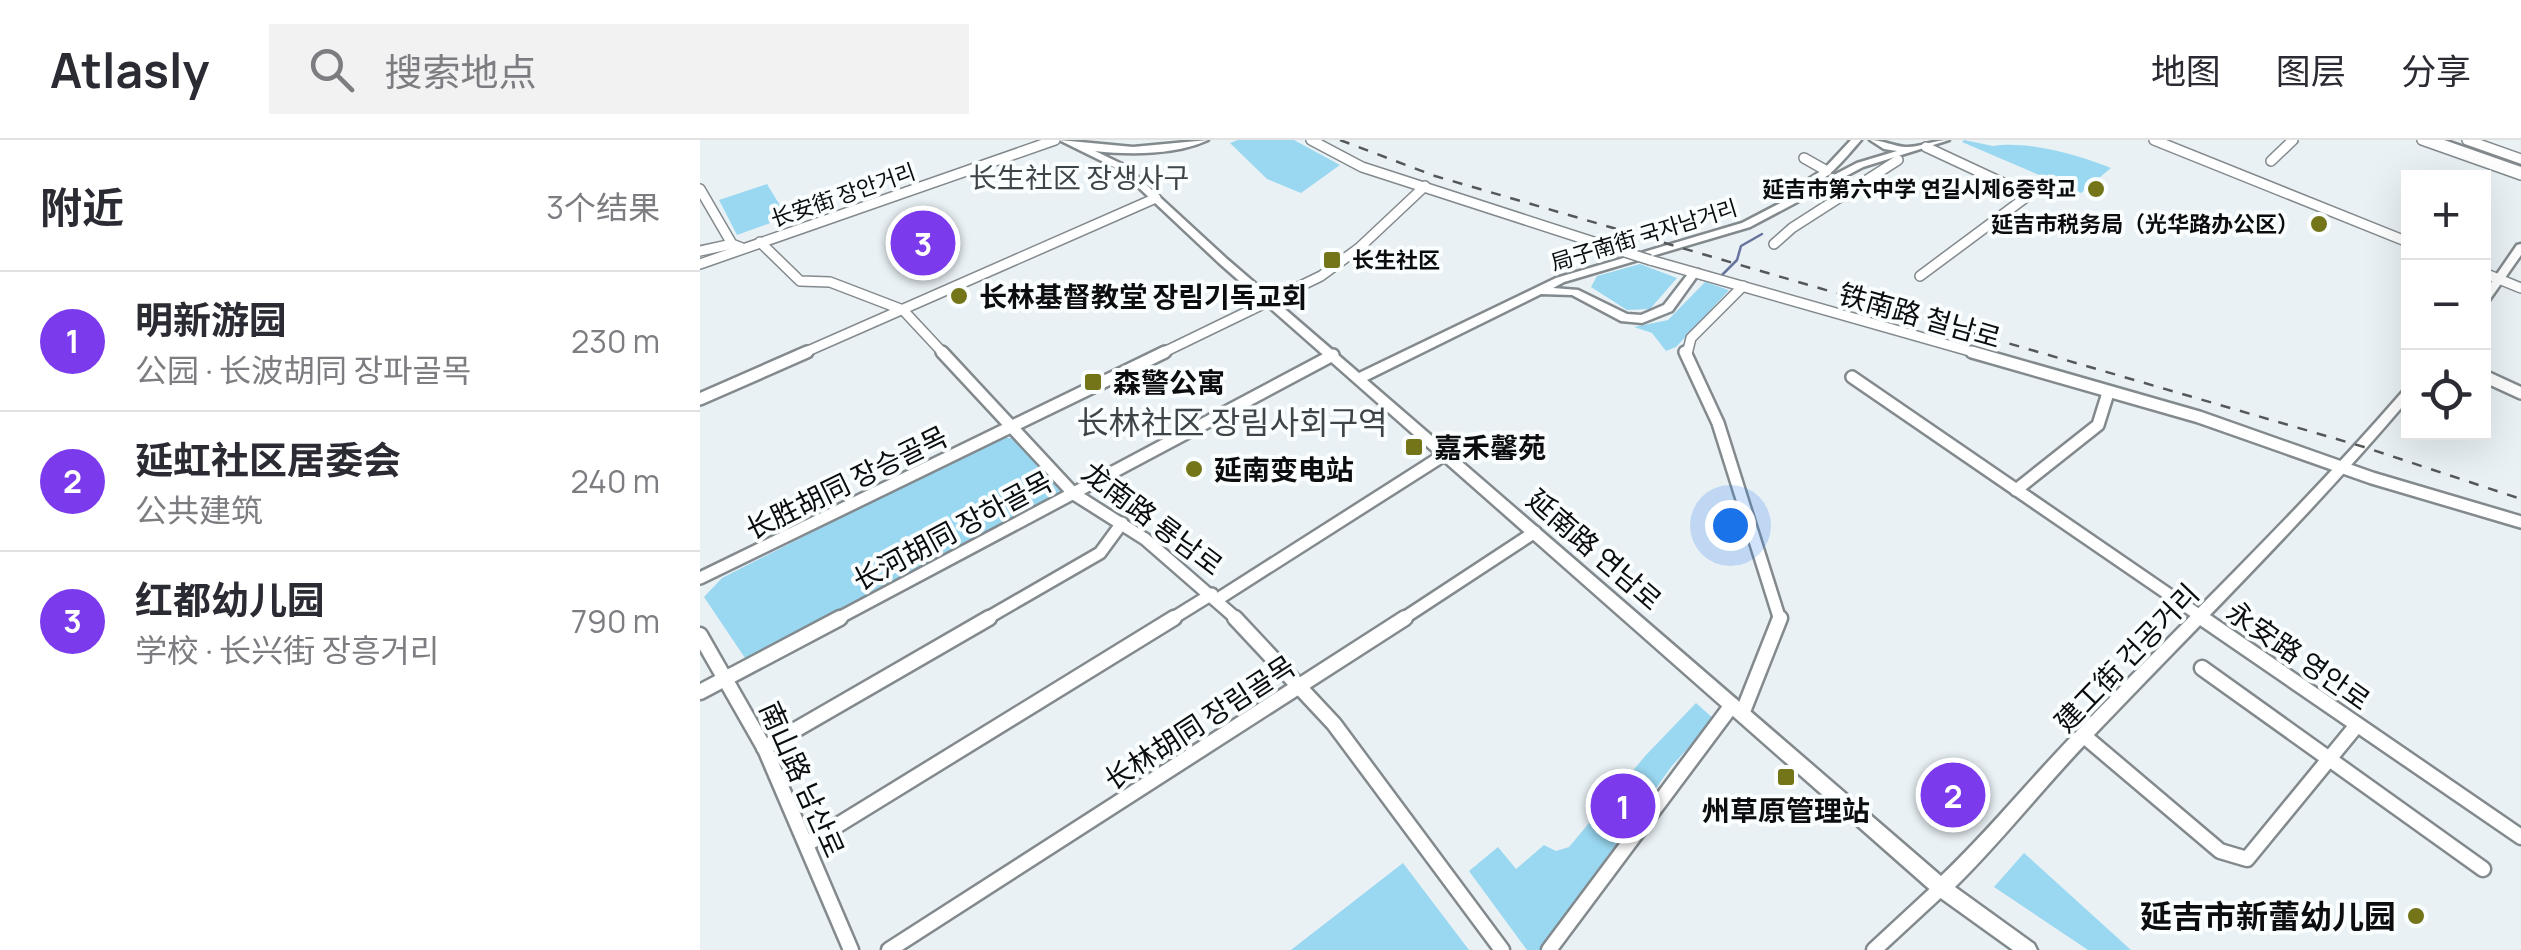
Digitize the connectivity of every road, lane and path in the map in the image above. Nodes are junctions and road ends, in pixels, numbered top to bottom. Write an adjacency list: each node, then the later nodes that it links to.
1 (1055, 140): 30 (street, 长安街 장안거리)
2 (1064, 140): 16 (main road)
3 (1092, 140): 17 (main road)
4 (1188, 140): 17 (main road)
5 (1203, 140): 17 (main road)
6 (1311, 140): 25 (street, 铁南路 철남로)
7 (1856, 140): 23 (main road, 局子南街 국자남거리)
8 (1875, 140): 18 (main road)
9 (1944, 140): 18 (main road, 局子南街 국자남거리)
10 (2154, 140): 29 (street)
11 (2293, 140): 21 (street)
12 (2422, 140): 22 (street)
13 (2435, 140): 22 (main road)
14 (2451, 140): 22 (main road)
15 (2467, 140): 22 (street)
16 (1076, 145): 17 (main road); 24 (main road, 延南路 연남로)
17 (1145, 147): 24 (main road)
18 (1922, 148): 23 (main road, 局子南街 국자남거리); 39 (street)
19 (1804, 158): 23 (street)
20 (1898, 160): 26 (street)
21 (2271, 161)
22 (2521, 167)
23 (1833, 173): 26 (street); 36 (main road, 局子南街 국자남거리); 49 (main road, 局子南街 국자남거리)
24 (1135, 179): 28 (main road, 延南路 연남로)
25 (1425, 186): 37 (street, 铁南路 철남로, bridge); 46 (street, 长胜胡同 장승골목)
26 (1856, 186): 31 (street)
27 (700, 189): 32 (street)
28 (1156, 198): 46 (main road, 延南路 연남로); 47 (street)
29 (2401, 239)
30 (760, 242): 32 (street, 长安街 장안거리); 47 (street, 龙南路 룡남로)
31 (1774, 244)
32 (737, 246): 34 (street); 35 (street, 长安街 장안거리)
33 (2521, 247): 40 (main road)
34 (700, 250)
35 (700, 264)
36 (1605, 266): 44 (main road, 局子南街 국자남거리); 45 (main road)
37 (1701, 274): 41 (street, 铁南路 철남로); 45 (main road)
38 (2491, 275): 40 (street)
39 (1920, 276)
40 (2500, 279): 42 (street); 43 (main road)
41 (1739, 285): 52 (street, 铁南路 철남로); 72 (street)
42 (2521, 288)
43 (2491, 291)
44 (1534, 292): 45 (main road); 49 (main road, 局子南街 국자남거리)
45 (1588, 298)
46 (1272, 301): 48 (main road, 延南路 연남로); 56 (street, 长胜胡同 장승골목)
47 (902, 310): 54 (street); 56 (street, 龙南路 룡남로)
48 (1333, 356): 49 (main road, 延南路 연남로); 60 (street, 长河胡同 장하골목)
49 (1355, 376): 57 (main road, 延南路 연남로)
50 (1852, 378): 59 (street, 永安路 영안로)
51 (2491, 379): 53 (street)
52 (2108, 393): 58 (street, 铁南路 철남로); 59 (street)
53 (2521, 393)
54 (700, 399)
55 (2401, 403): 58 (main road, 建工街 건공거리)
56 (1012, 426): 60 (street, 龙南路 룡남로); 64 (street, 长胜胡同 장승골목)
57 (1444, 455): 63 (main road, 延南路 연남로); 65 (street)
58 (2348, 467): 61 (street, 铁南路 철남로); 66 (main road, 建工街 건공거리)
59 (2016, 490): 66 (street, 永安路 영안로)
60 (1074, 494): 62 (street, 龙南路 룡남로); 69 (street, 长河胡同 장하골목)
61 (2521, 522)
62 (1122, 524): 65 (street, 龙南路 룡남로); 75 (street)
63 (1535, 532): 70 (street, 长林胡同 장림골목); 72 (main road, 延南路 연남로)
64 (700, 578)
65 (1215, 596): 70 (street, 龙南路 룡남로); 78 (street)
66 (2200, 617): 73 (street, 永安路 영안로); 74 (main road, 建工街 건공거리)
67 (700, 635): 69 (street, 南山路 남산로)
68 (2202, 668): 76 (street)
69 (729, 677): 71 (street, 长河胡同 장하골목); 75 (street, 南山路 남산로)
70 (1299, 687): 82 (street, 长林胡同 장림골목); 83 (street, 龙南路 룡남로)
71 (700, 692)
72 (1737, 710): 80 (main road, 延南路 연남로); 84 (street)
73 (2357, 725): 76 (street); 77 (street, 永安路 영안로)
74 (2083, 735): 76 (street); 80 (main road, 建工街 건공거리)
75 (764, 748): 78 (street, 南山路 남산로)
76 (2329, 760): 79 (street)
77 (2521, 838)
78 (807, 844): 81 (street, 南山路 남산로)
79 (2483, 869)
80 (1941, 888): 85 (street, 建工街 건공거리); 86 (main road, 延南路 연남로)
81 (850, 950)
82 (889, 950)
83 (1502, 950)
84 (1549, 950)
85 (1874, 950)
86 (2028, 950)

